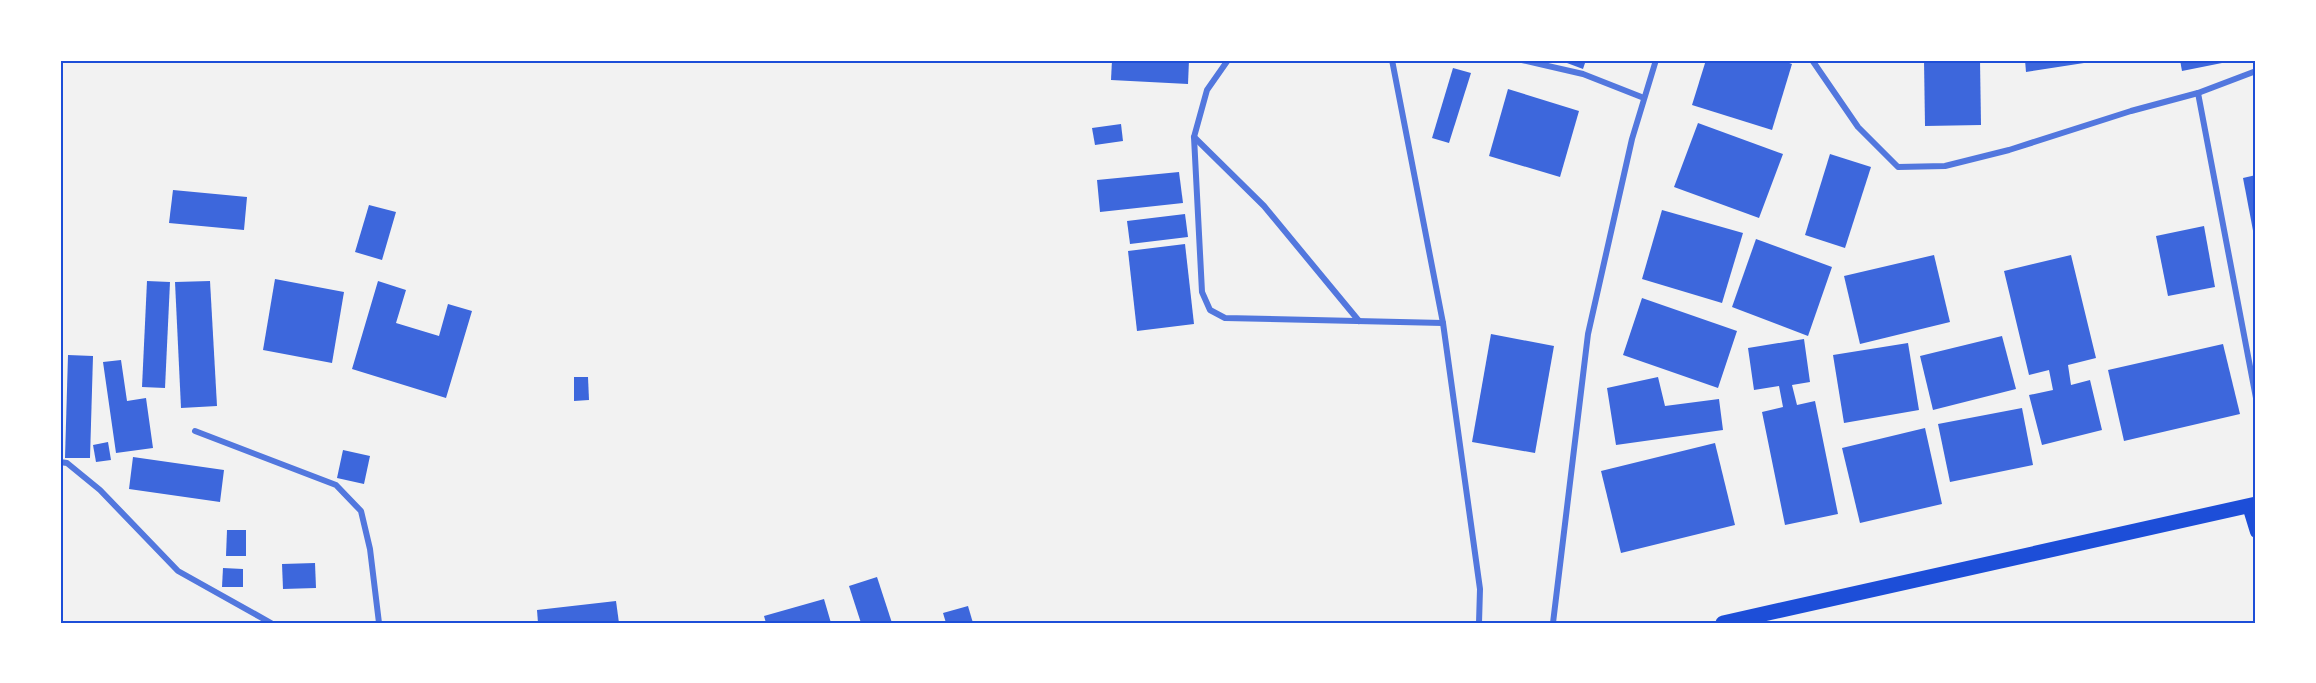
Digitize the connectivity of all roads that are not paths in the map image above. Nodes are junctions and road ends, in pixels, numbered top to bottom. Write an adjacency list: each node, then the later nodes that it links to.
1 (1227, 60): 9 (street)
2 (1392, 60): 11 (street)
3 (1522, 60): 8 (street)
4 (1656, 60): 8 (street)
5 (1812, 60): 7 (street)
6 (2256, 71): 7 (street)
7 (2198, 93): 12 (street)
8 (1644, 98): 20 (street)
9 (1194, 136): 10 (street); 10 (street)
10 (1359, 321): 11 (street)
11 (1443, 323): 19 (street)
12 (2256, 399)
13 (195, 431): 18 (street)
14 (60, 462): 17 (street)
15 (2252, 505): 16 (main road); 21 (main road)
16 (2256, 532)
17 (271, 623)
18 (379, 623)
19 (1479, 623)
20 (1553, 623)
21 (1723, 623)

